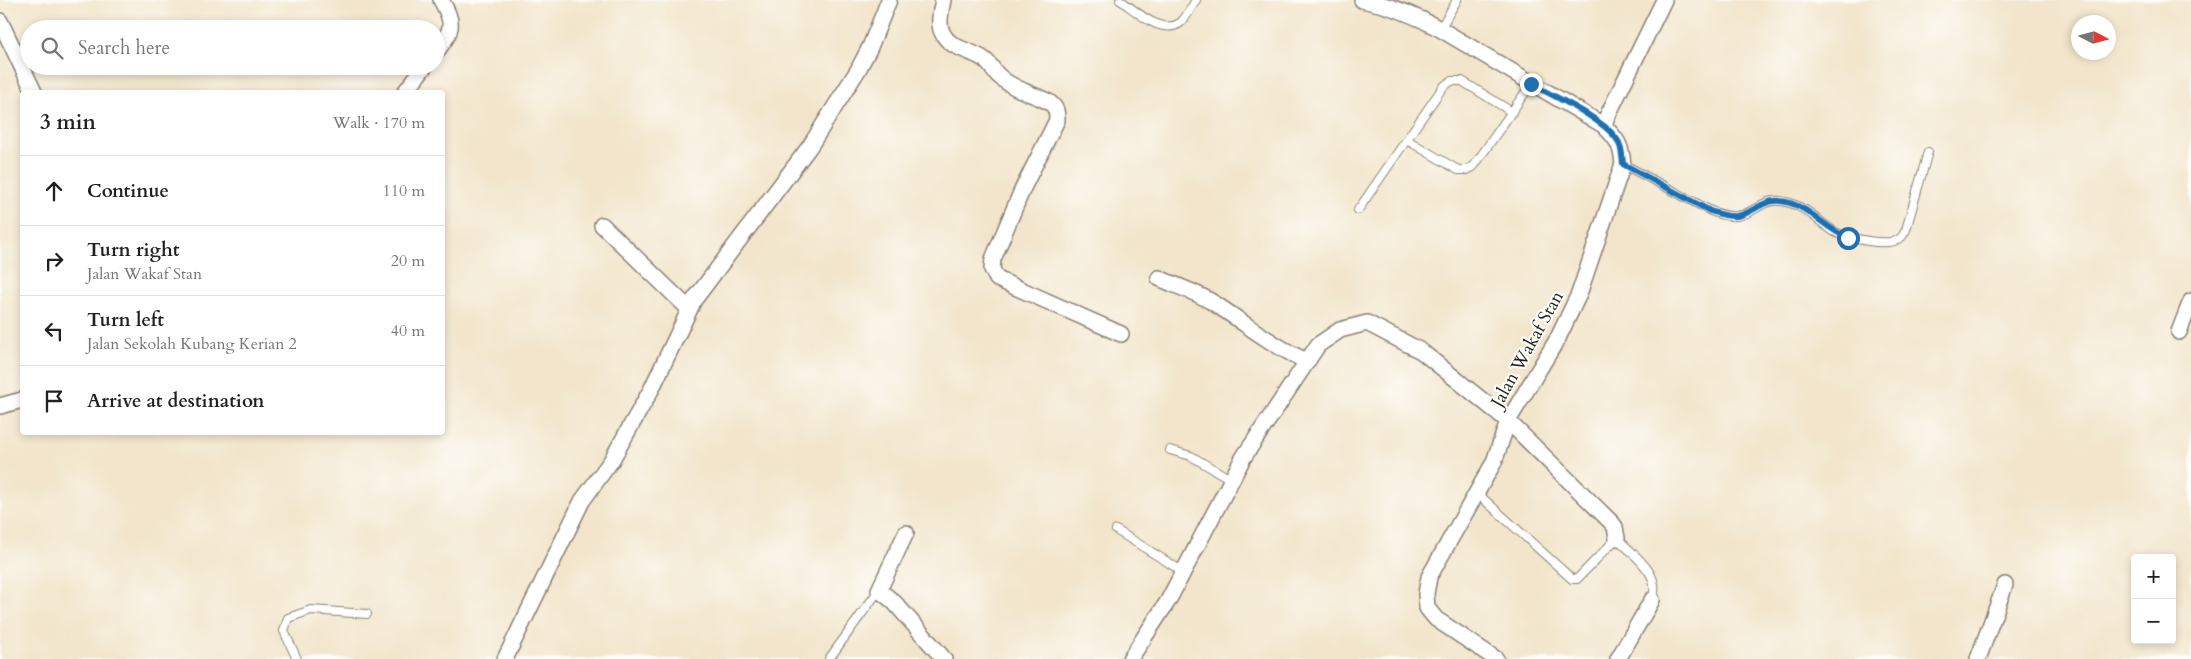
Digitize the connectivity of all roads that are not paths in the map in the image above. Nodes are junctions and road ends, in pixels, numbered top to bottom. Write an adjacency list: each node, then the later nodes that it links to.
1 (441, 0): 11 (street)
2 (889, 0): 27 (street)
3 (943, 0): 29 (street)
4 (1120, 0): 5 (lane)
5 (1196, 0)
6 (1362, 0): 10 (street)
7 (1457, 0): 10 (lane)
8 (1664, 0): 19 (street)
9 (0, 22): 12 (street)
10 (1440, 29): 15 (street)
11 (445, 39)
12 (20, 63)
13 (26, 75): 16 (street)
14 (418, 75): 17 (street)
15 (1531, 84): 18 (lane); 19 (street)
16 (33, 90)
17 (407, 90)
18 (1512, 112): 20 (lane); 20 (lane)
19 (1604, 125): 22 (street)
20 (1407, 140): 23 (lane)
21 (1928, 152): 22 (lane)
22 (1623, 164): 33 (street, Jalan Wakaf Stan)
23 (1358, 210)
24 (602, 224): 27 (street)
25 (1159, 278): 30 (street)
26 (2191, 301): 28 (street)
27 (689, 309): 47 (street)
28 (2179, 332)
29 (1121, 334)
30 (1307, 361): 33 (street); 35 (street)
31 (20, 401): 32 (street)
32 (0, 406)
33 (1508, 421): 36 (street, Jalan Wakaf Stan); 39 (street)
34 (1170, 450): 35 (lane)
35 (1232, 480): 40 (street)
36 (1478, 494): 39 (lane); 50 (street, Jalan Wakaf Stan)
37 (1116, 530): 40 (lane)
38 (906, 533): 42 (street)
39 (1617, 538): 43 (lane)
40 (1182, 571): 49 (street)
41 (2005, 585): 52 (street)
42 (879, 590): 45 (street); 48 (lane)
43 (1652, 600): 51 (street)
44 (367, 614): 46 (lane)
45 (940, 658)
46 (297, 659)
47 (505, 659)
48 (829, 659)
49 (1130, 659)
50 (1496, 659)
51 (1618, 659)
52 (1978, 659)

